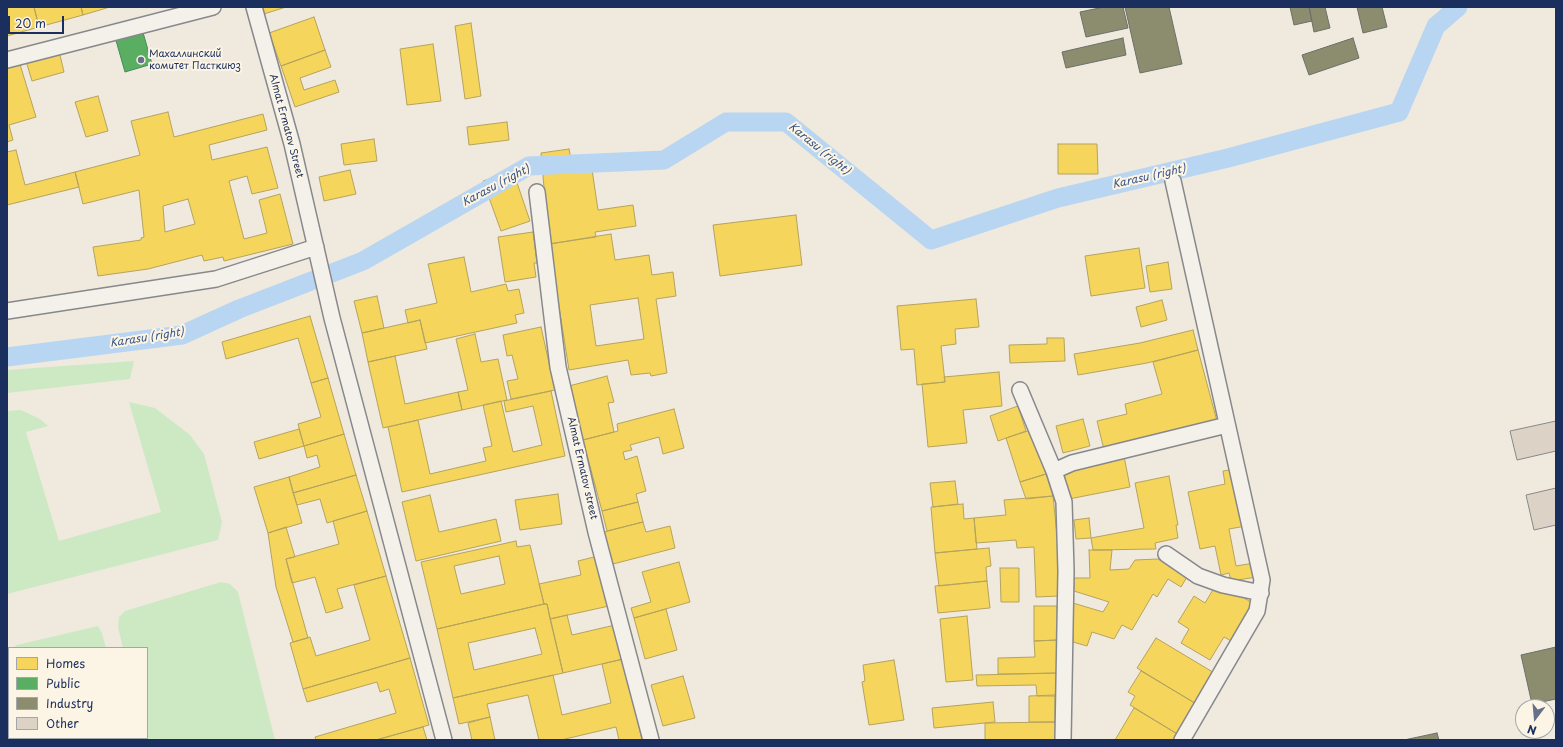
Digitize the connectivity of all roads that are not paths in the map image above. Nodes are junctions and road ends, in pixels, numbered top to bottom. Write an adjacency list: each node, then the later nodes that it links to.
1 (213, 7): 3 (street)
2 (254, 7): 6 (street, Almat Ermatov Street)
3 (7, 60)
4 (1173, 181): 9 (street)
5 (537, 192): 14 (street, Almat Ermatov street)
6 (316, 250): 7 (street); 13 (street)
7 (7, 311)
8 (1020, 390): 10 (street)
9 (1227, 425): 10 (street); 12 (street)
10 (1054, 471): 15 (street)
11 (1166, 554): 12 (street)
12 (1261, 593): 16 (street)
13 (444, 740)
14 (651, 740)
15 (1063, 740)
16 (1182, 740)

